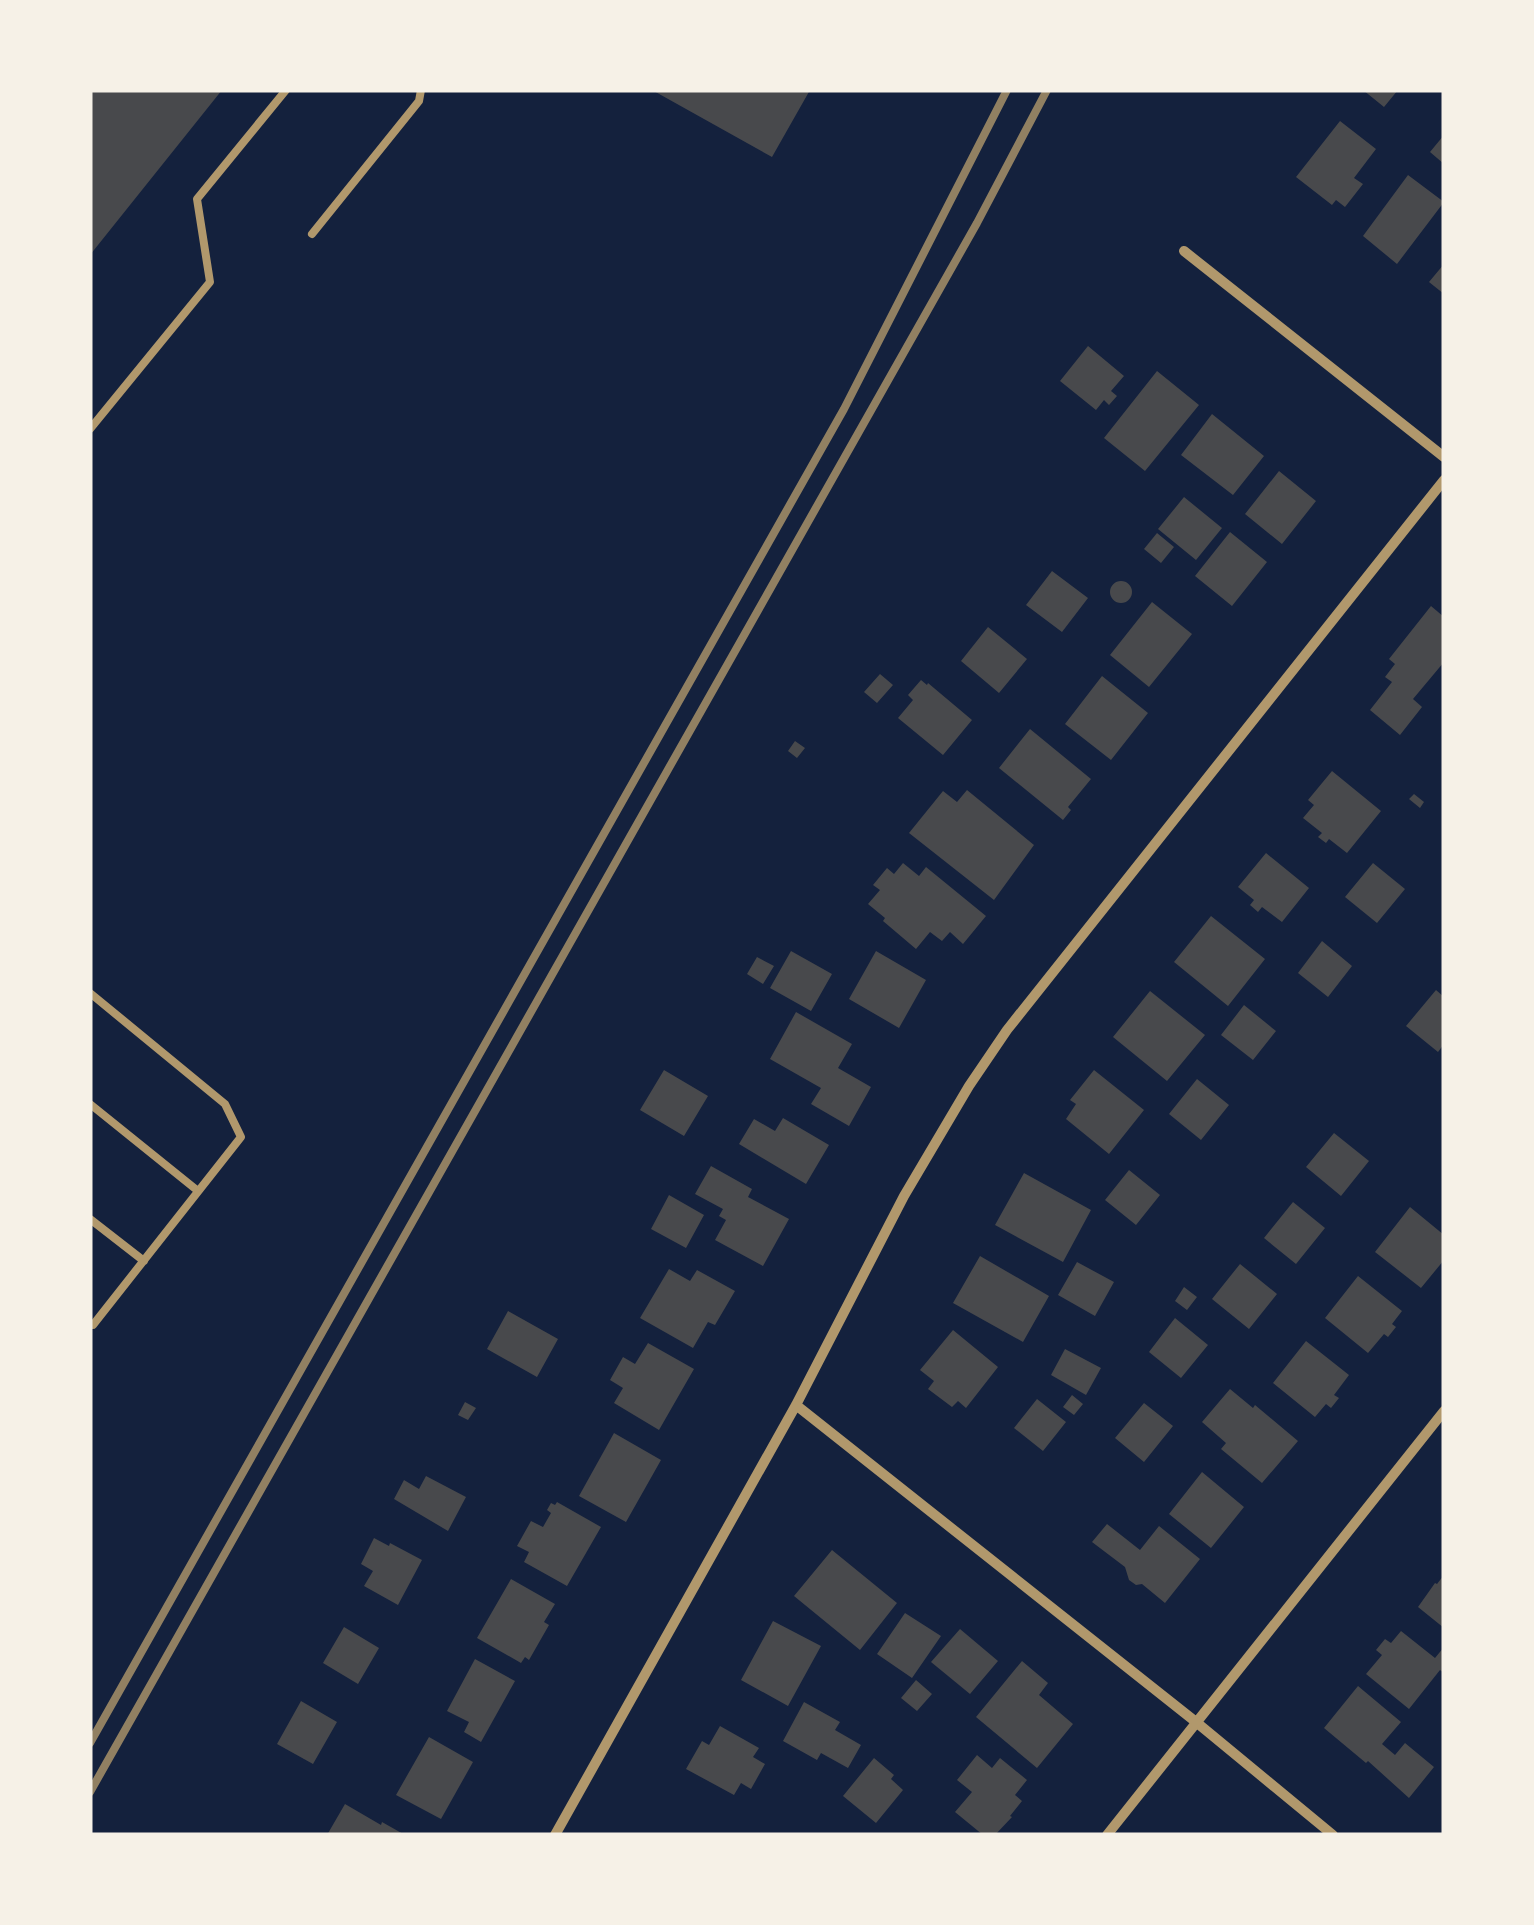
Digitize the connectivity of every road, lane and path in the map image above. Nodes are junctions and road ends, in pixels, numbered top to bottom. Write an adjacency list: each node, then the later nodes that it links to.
1 (286, 90): 5 (lane)
2 (420, 90): 3 (lane)
3 (312, 234)
4 (1184, 252): 6 (street)
5 (90, 429)
6 (1444, 457)
7 (1444, 480): 14 (street)
8 (90, 992): 10 (lane)
9 (90, 1104): 10 (lane)
10 (198, 1191): 12 (lane)
11 (90, 1219): 12 (lane)
12 (144, 1261): 13 (lane)
13 (90, 1326)
14 (796, 1405): 16 (street); 17 (street)
15 (1444, 1411): 16 (street)
16 (1196, 1722): 18 (street); 19 (street)
17 (555, 1835)
18 (1107, 1835)
19 (1333, 1835)

